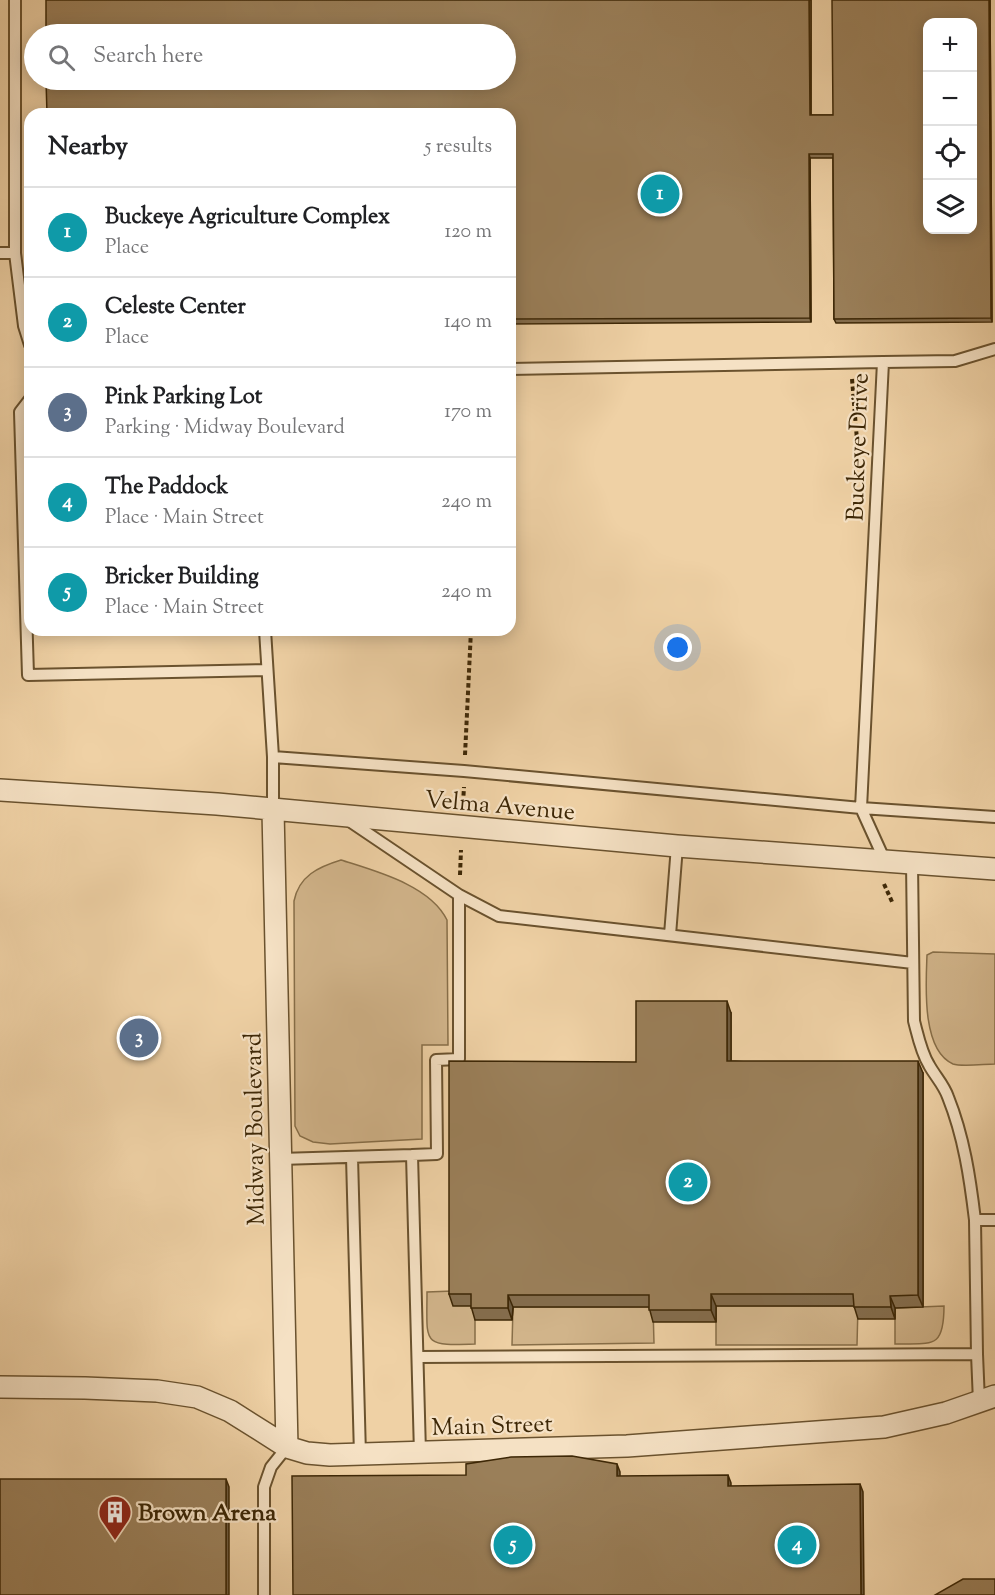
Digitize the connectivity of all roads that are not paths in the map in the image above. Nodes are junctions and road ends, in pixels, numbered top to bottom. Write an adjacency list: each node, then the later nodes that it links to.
1 (15, 0): 3 (lane)
2 (0, 253): 3 (lane)
3 (15, 253): 4 (lane)
4 (24, 326)
5 (995, 349): 6 (lane)
6 (883, 362): 7 (lane, Buckeye Drive); 15 (lane, Buckeye Drive)
7 (516, 369)
8 (24, 407): 9 (lane)
9 (24, 544)
10 (27, 636): 12 (lane)
11 (265, 636): 12 (lane)
12 (267, 670): 13 (lane)
13 (273, 758): 15 (lane); 16 (lane)
14 (0, 790): 16 (street, Velma Avenue)
15 (861, 808): 18 (lane); 20 (lane, Buckeye Drive)
16 (273, 810): 17 (street, Velma Avenue); 28 (street, Midway Boulevard)
17 (343, 816): 19 (street, Velma Avenue); 23 (lane)
18 (995, 817)
19 (677, 846): 20 (street, Velma Avenue); 24 (lane)
20 (885, 861): 21 (street, Velma Avenue)
21 (912, 863): 22 (street, Velma Avenue); 25 (lane)
22 (995, 869)
23 (459, 895): 24 (lane); 26 (lane)
24 (670, 935): 25 (lane)
25 (914, 963): 29 (lane)
26 (412, 1155): 27 (lane); 32 (lane)
27 (352, 1156): 28 (lane); 37 (lane)
28 (280, 1159): 35 (street, Midway Boulevard)
29 (975, 1220): 30 (lane); 31 (lane)
30 (995, 1220)
31 (977, 1354): 32 (lane); 34 (lane)
32 (418, 1358): 36 (lane)
33 (0, 1388): 35 (street, Main Street)
34 (987, 1399): 36 (street, Main Street)
35 (287, 1447): 37 (street, Main Street); 38 (lane)
36 (420, 1453): 37 (street, Main Street)
37 (360, 1455)
38 (264, 1595)

